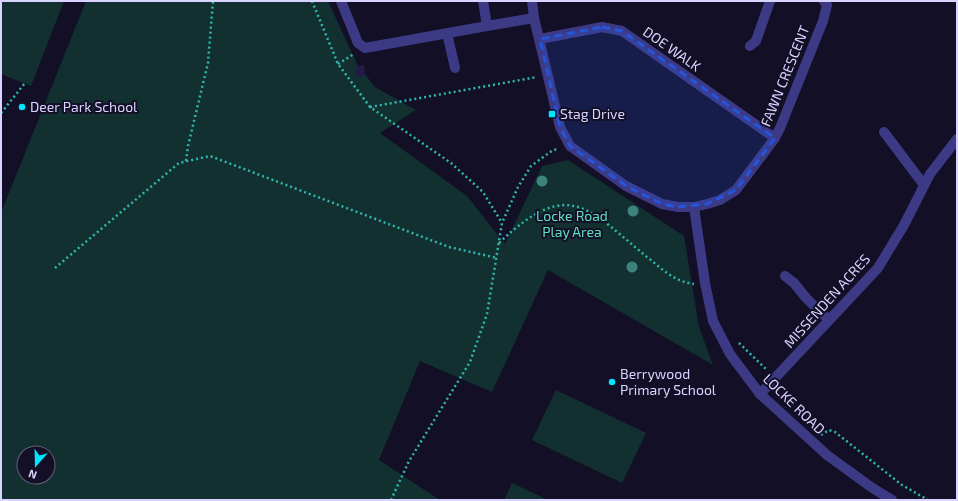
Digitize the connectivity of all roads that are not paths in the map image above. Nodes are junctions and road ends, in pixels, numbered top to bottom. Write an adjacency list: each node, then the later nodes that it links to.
1 (341, 1): 8 (street)
2 (483, 1): 7 (street)
3 (532, 1): 6 (street, FAWN CRESCENT)
4 (770, 1): 10 (street)
5 (824, 1): 13 (street, FAWN CRESCENT)
6 (534, 18): 7 (street); 9 (street, FAWN CRESCENT)
7 (487, 26): 8 (street)
8 (447, 33): 11 (street)
9 (540, 39): 13 (street, DOE WALK); 16 (street, FAWN CRESCENT)
10 (750, 46)
11 (455, 68)
12 (884, 132): 15 (street)
13 (775, 138): 16 (street, FAWN CRESCENT)
14 (955, 146): 15 (street, MISSENDEN ACRES)
15 (924, 185): 18 (street, MISSENDEN ACRES)
16 (694, 207): 19 (street, LOCKE ROAD)
17 (785, 276): 18 (street)
18 (829, 320): 19 (street, MISSENDEN ACRES)
19 (760, 394): 20 (street, LOCKE ROAD)
20 (892, 500)

